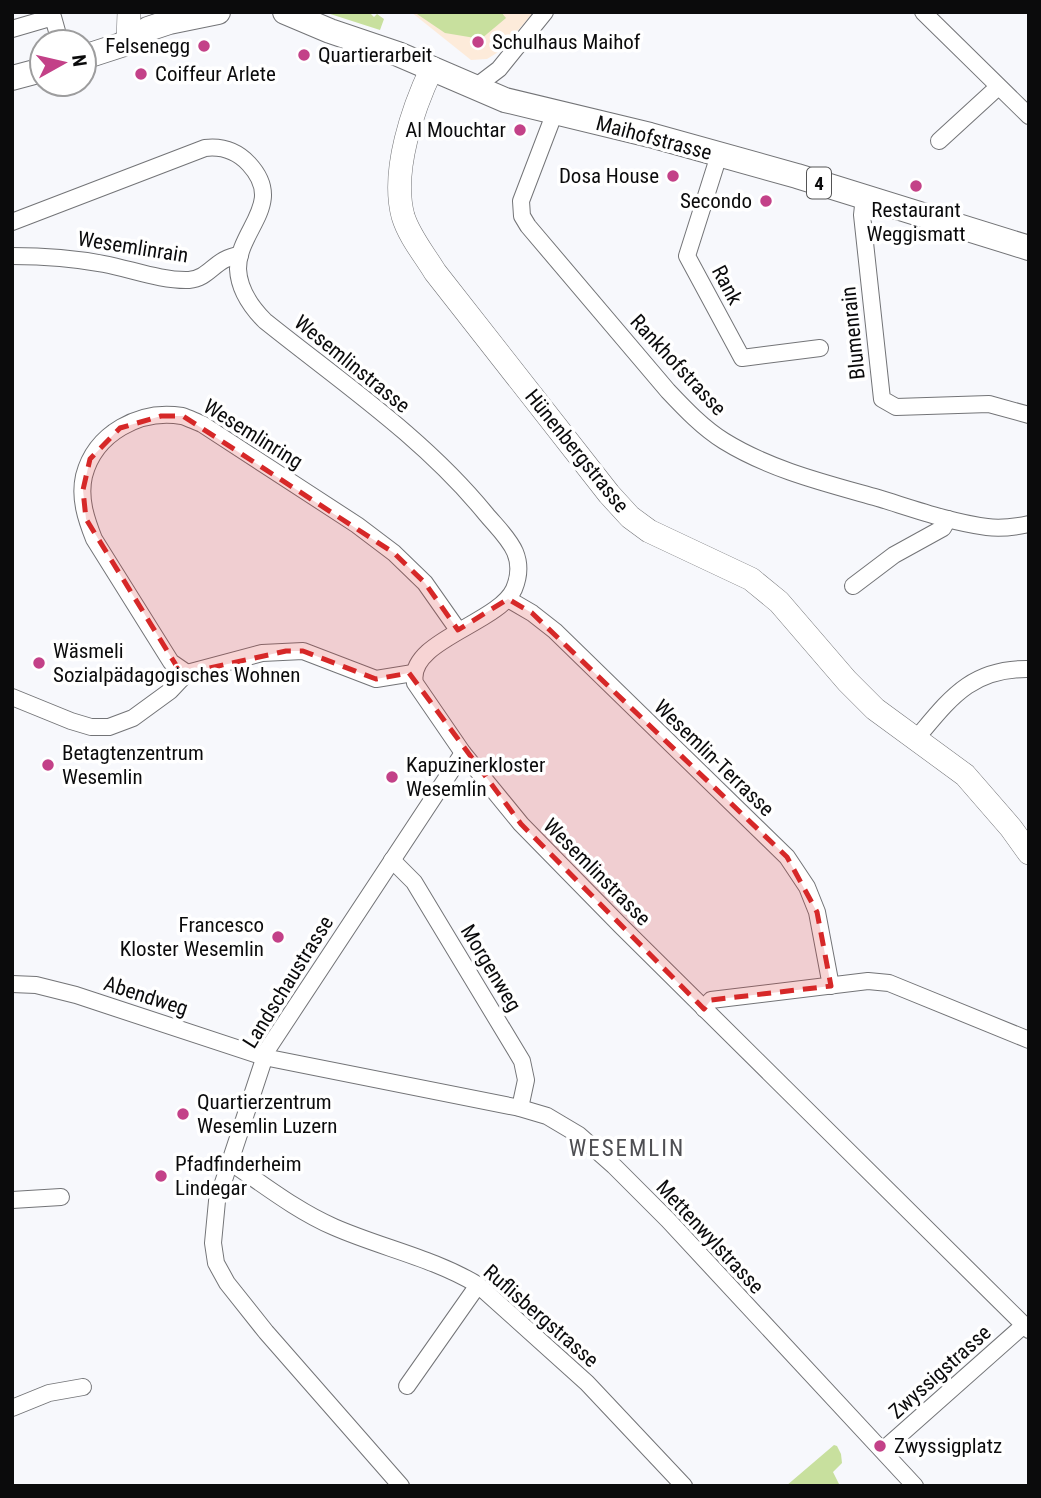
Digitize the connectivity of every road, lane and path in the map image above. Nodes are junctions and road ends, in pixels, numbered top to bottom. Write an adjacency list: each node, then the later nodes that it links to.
1 (129, 12): 8 (street)
2 (219, 12): 8 (main road)
3 (285, 12): 10 (main road, Maihofstrasse / 4)
4 (545, 12): 11 (street)
5 (923, 12): 12 (street)
6 (56, 28): 7 (street)
7 (12, 29)
8 (128, 42): 9 (main road)
9 (98, 52)
10 (432, 68): 11 (main road, Maihofstrasse / 4); 33 (street, Hünenbergstrasse)
11 (474, 88): 13 (main road, Maihofstrasse / 4)
12 (998, 88): 14 (street); 15 (street)
13 (555, 112): 16 (main road, Maihofstrasse / 4); 24 (street, Rankhofstrasse)
14 (1029, 116)
15 (939, 141)
16 (719, 155): 17 (main road, Maihofstrasse / 4); 22 (street, Rank)
17 (864, 197): 19 (main road, Maihofstrasse / 4); 23 (street, Blumenrain)
18 (12, 222): 20 (street)
19 (1029, 248)
20 (240, 255): 21 (street, Wesemlinrain); 27 (street, Wesemlinstrasse)
21 (12, 256)
22 (820, 348)
23 (1029, 415)
24 (948, 519): 25 (street, Rankhofstrasse); 26 (street)
25 (1029, 524)
26 (853, 586)
27 (508, 599): 28 (street); 38 (street, Wesemlin-Terrasse)
28 (457, 630): 30 (street, Wesemlinring); 31 (street)
29 (1029, 669): 33 (street)
30 (187, 673): 31 (street); 32 (street)
31 (413, 673): 34 (street, Wesemlinstrasse)
32 (12, 697)
33 (915, 740): 35 (street, Hünenbergstrasse)
34 (463, 753): 36 (street, Landschaustrasse); 39 (street, Wesemlinstrasse)
35 (1029, 853)
36 (392, 860): 41 (street, Landschaustrasse); 42 (street, Morgenweg)
37 (12, 984): 41 (street, Abendweg)
38 (831, 986): 39 (street); 40 (street)
39 (704, 1009): 47 (street, Wesemlinstrasse)
40 (1029, 1040)
41 (264, 1057): 42 (street, Mettenwylstrasse); 43 (street, Landschaustrasse)
42 (520, 1108): 51 (street, Mettenwylstrasse)
43 (230, 1162): 46 (street, Ruflisbergstrasse); 53 (street, Landschaustrasse)
44 (61, 1197): 45 (street)
45 (12, 1200)
46 (478, 1285): 48 (street); 54 (street, Ruflisbergstrasse)
47 (1027, 1328): 51 (street, Zwyssigstrasse)
48 (407, 1386)
49 (83, 1387): 50 (street)
50 (12, 1409)
51 (883, 1450): 52 (street, Mettenwylstrasse)
52 (901, 1469): 55 (street); 56 (street, Mettenwylstrasse)
53 (401, 1486)
54 (684, 1486)
55 (895, 1486)
56 (915, 1486)

